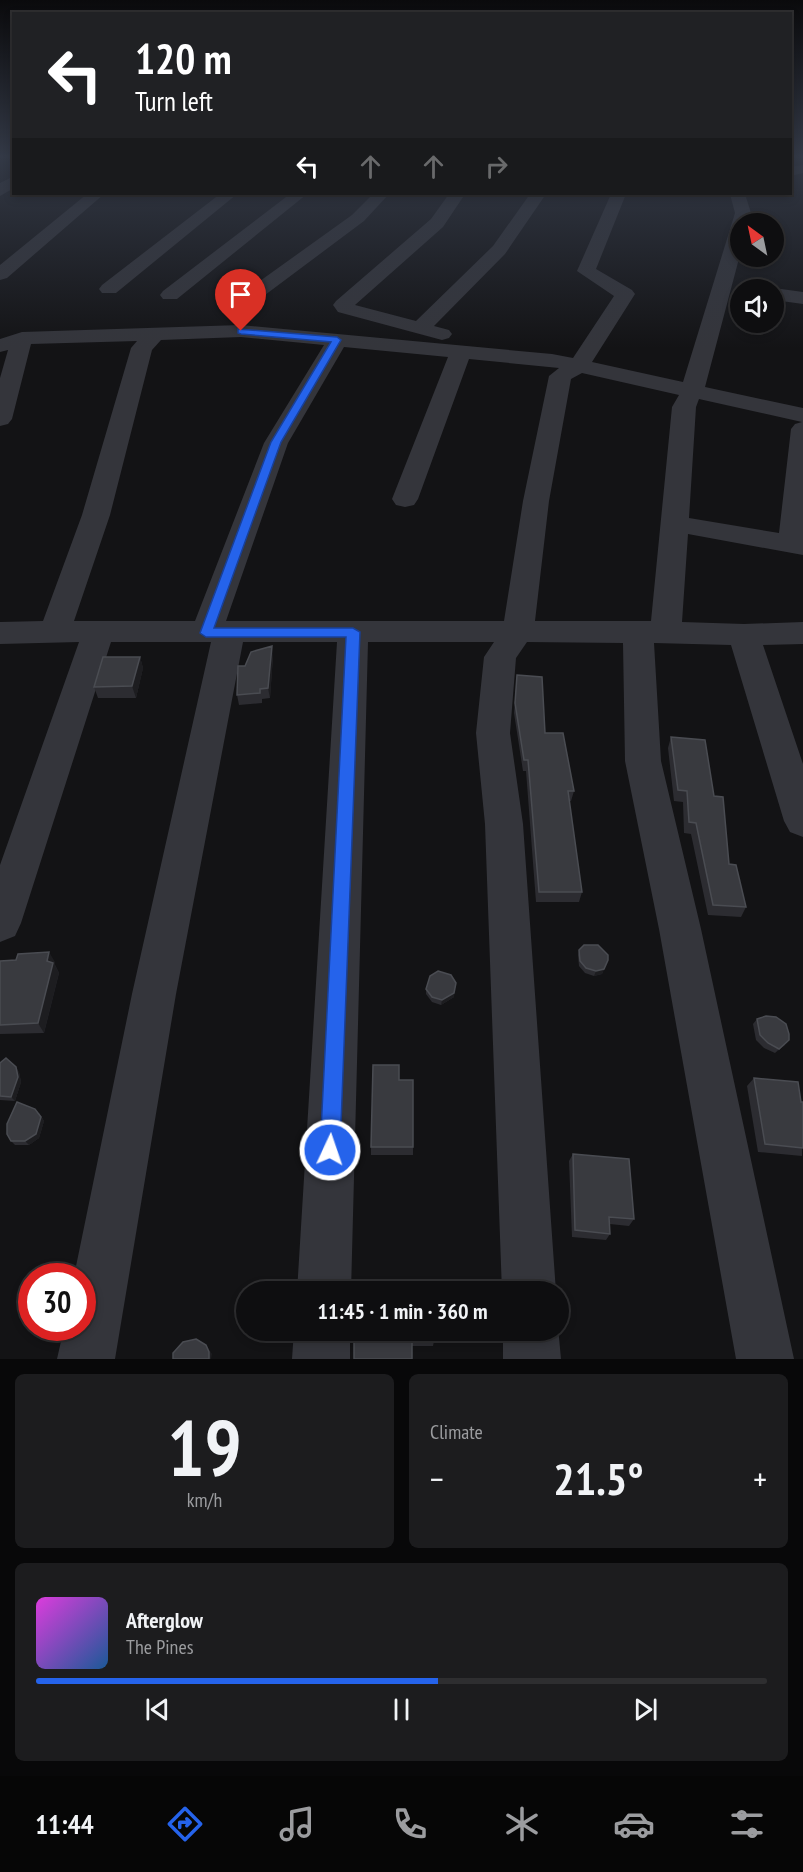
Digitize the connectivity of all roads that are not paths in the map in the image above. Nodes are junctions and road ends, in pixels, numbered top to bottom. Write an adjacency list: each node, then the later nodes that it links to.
1 (63, 221): 9 (street)
2 (195, 221): 12 (street)
3 (264, 221): 14 (street)
4 (353, 221): 16 (street)
5 (438, 221): 17 (street)
6 (519, 221): 17 (street)
7 (607, 221): 24 (street)
8 (741, 221): 10 (street)
9 (0, 274)
10 (722, 286): 11 (street); 25 (street)
11 (730, 288)
12 (109, 290)
13 (784, 295): 15 (street)
14 (170, 296)
15 (803, 298)
16 (246, 300)
17 (420, 328): 23 (street)
18 (155, 334): 19 (street); 20 (street); 37 (street)
19 (22, 338): 21 (street); 27 (street)
20 (337, 340): 22 (street); 38 (street)
21 (0, 346)
22 (461, 351): 23 (street); 29 (street)
23 (520, 357): 24 (street)
24 (579, 366): 25 (street); 34 (street)
25 (693, 390): 26 (street); 30 (street)
26 (803, 415)
27 (0, 419)
28 (803, 429): 31 (street)
29 (405, 499)
30 (675, 524): 31 (street); 35 (street)
31 (798, 545)
32 (99, 631): 37 (street); 38 (street); 42 (street)
33 (353, 632): 34 (street); 38 (street); 43 (street)
34 (518, 632): 35 (street); 44 (street)
35 (652, 632): 40 (street); 50 (street)
36 (0, 633): 37 (street)
37 (54, 633)
38 (218, 633): 47 (street)
39 (803, 633): 40 (street)
40 (744, 635): 41 (street)
41 (803, 821)
42 (0, 923)
43 (324, 1281)
44 (528, 1281)
45 (322, 1341): 48 (street)
46 (531, 1341): 49 (street)
47 (86, 1359)
48 (321, 1359)
49 (532, 1359)
50 (765, 1359)

